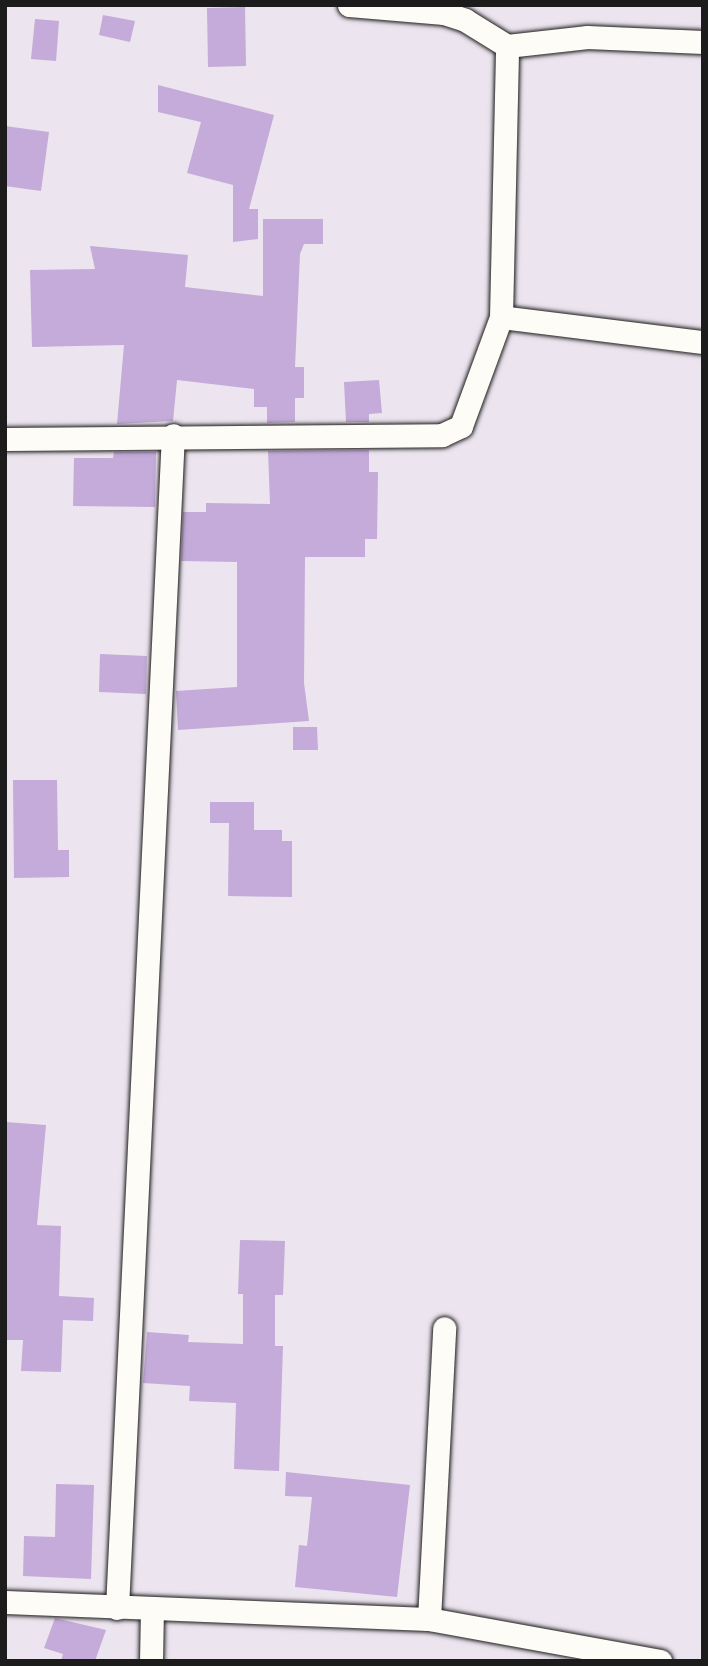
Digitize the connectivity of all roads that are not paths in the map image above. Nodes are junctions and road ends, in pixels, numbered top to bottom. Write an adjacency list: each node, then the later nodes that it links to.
1 (349, 5): 2 (street)
2 (407, 8): 4 (street)
3 (703, 42): 4 (street)
4 (507, 46): 5 (street)
5 (501, 317): 6 (street); 7 (street)
6 (703, 342)
7 (173, 435): 8 (street); 11 (street)
8 (5, 439)
9 (444, 1328): 13 (street)
10 (5, 1602): 11 (street)
11 (117, 1608): 12 (street)
12 (152, 1609): 13 (street); 14 (street)
13 (429, 1619): 15 (street)
14 (151, 1661)
15 (660, 1661)

